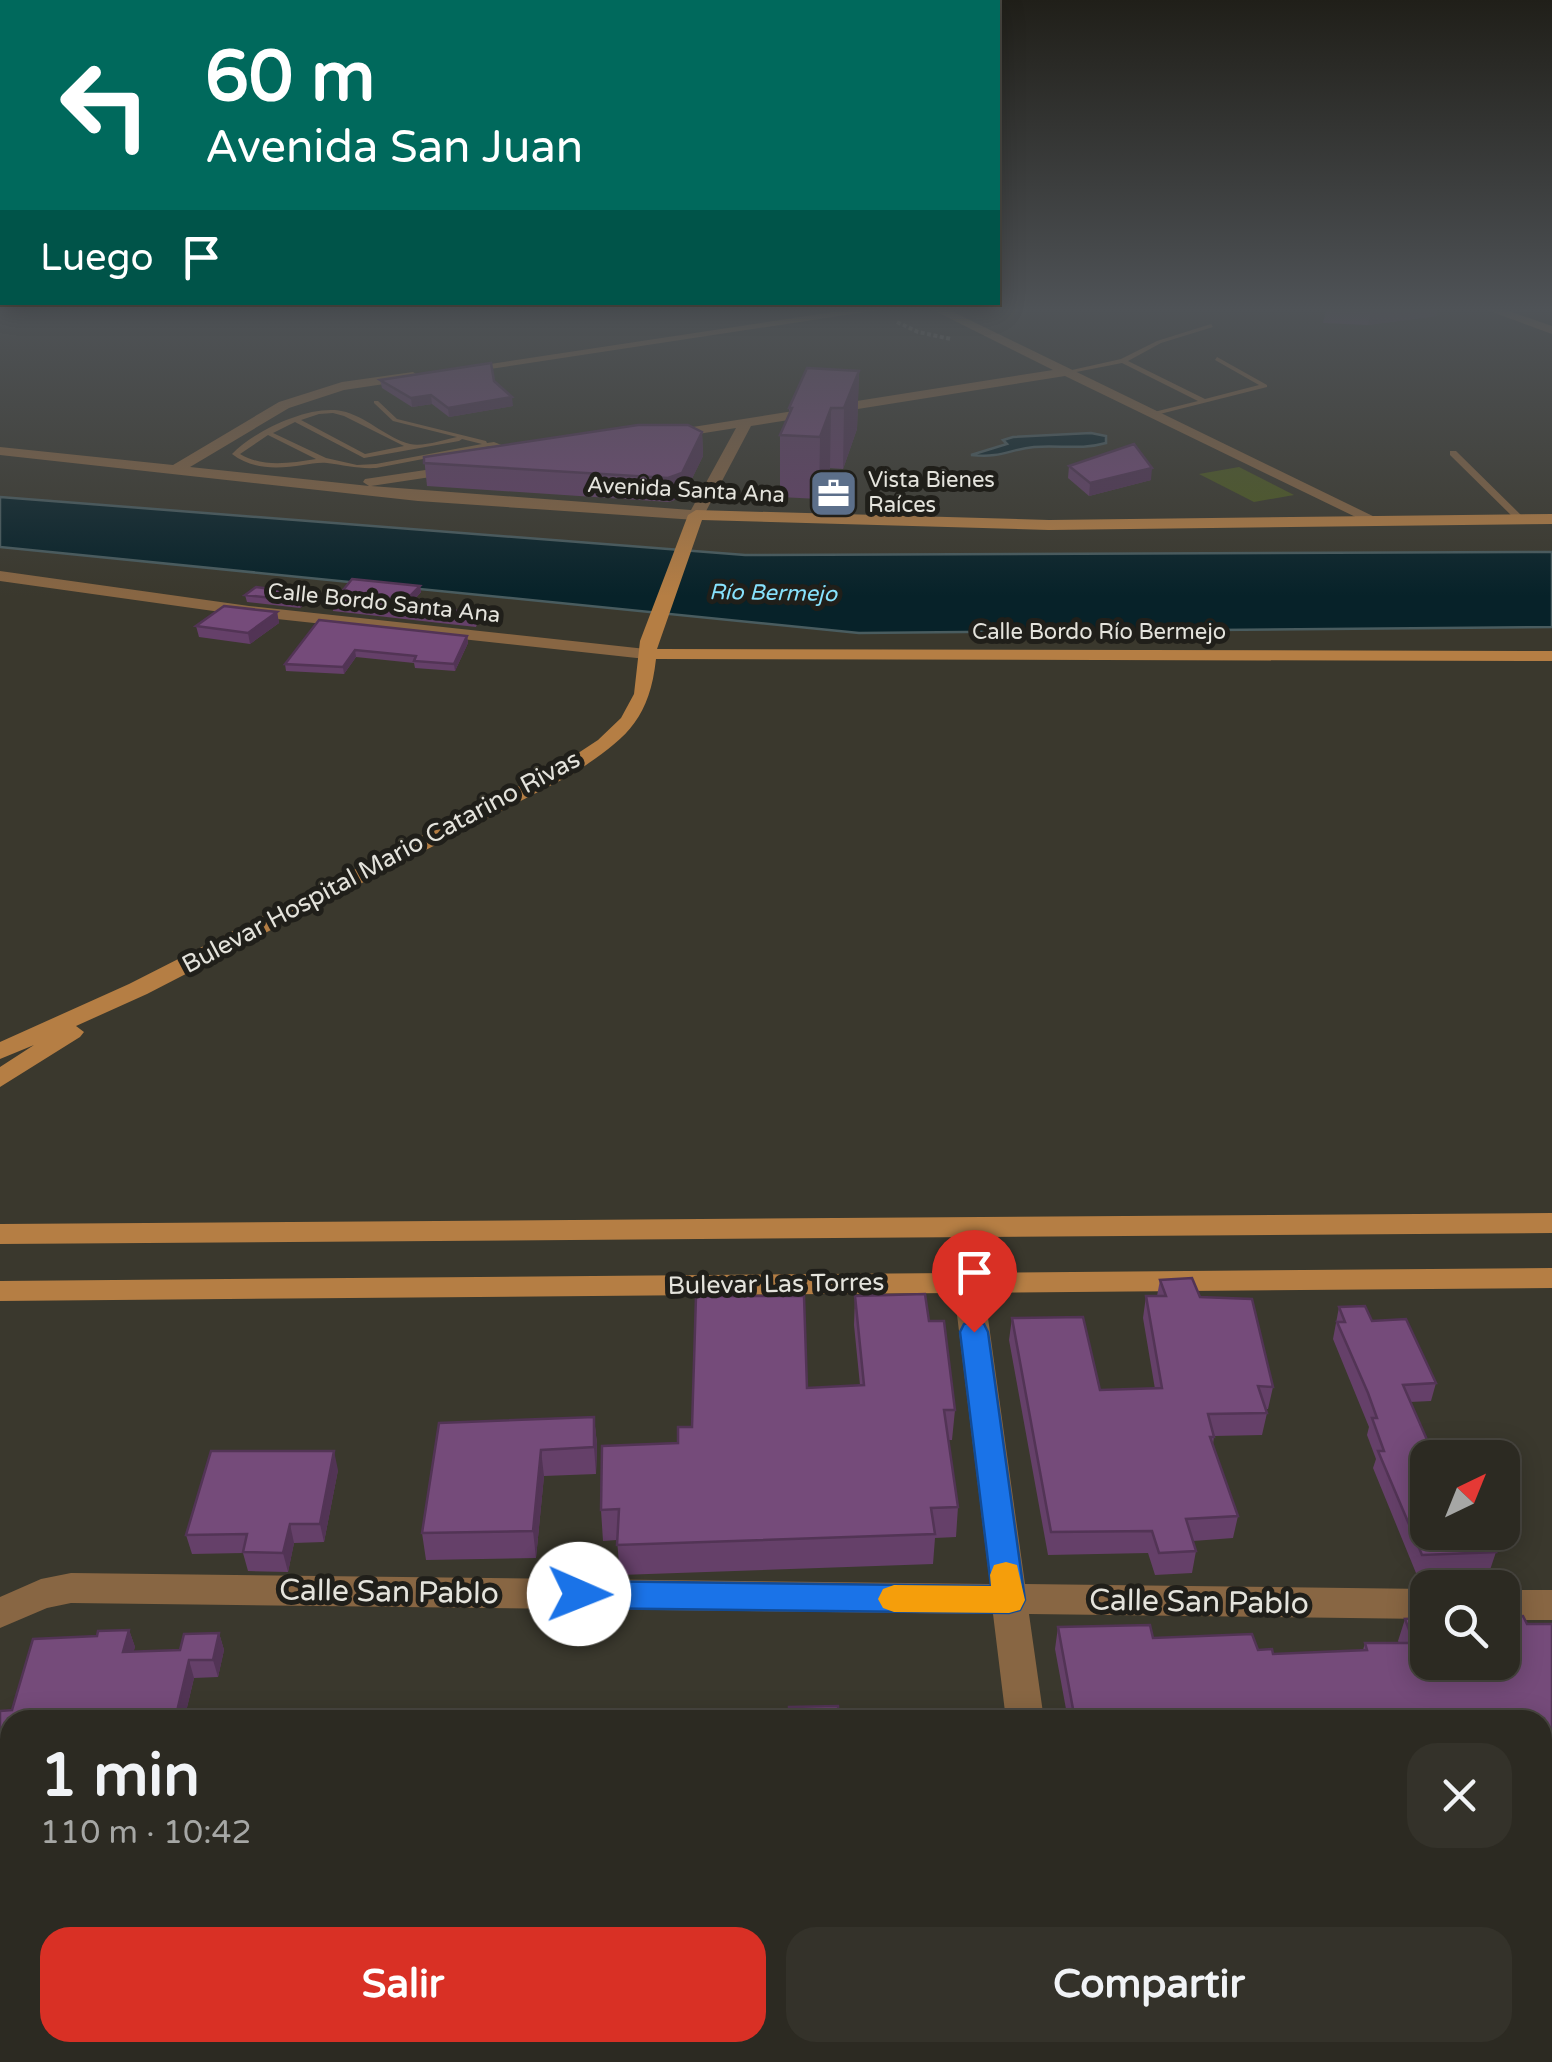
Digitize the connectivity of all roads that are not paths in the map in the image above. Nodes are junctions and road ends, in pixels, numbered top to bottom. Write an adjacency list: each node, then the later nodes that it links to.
1 (292, 403): 21 (street)
2 (377, 403): 11 (lane)
3 (862, 403): 8 (street)
4 (1130, 403): 6 (street)
5 (1207, 403): 6 (lane)
6 (1152, 414): 28 (street)
7 (294, 419): 9 (lane); 13 (lane); 16 (lane)
8 (746, 421): 10 (street); 25 (street)
9 (268, 433): 18 (lane); 18 (lane)
10 (656, 436)
11 (466, 437): 12 (lane); 13 (lane)
12 (491, 444): 17 (lane); 18 (lane)
13 (412, 447): 16 (lane)
14 (0, 451): 21 (street, Avenida Santa Ana)
15 (1453, 453): 26 (lane)
16 (364, 456): 18 (lane)
17 (528, 458): 19 (street)
18 (324, 460)
19 (493, 463)
20 (476, 466): 22 (street)
21 (174, 470): 23 (street, Avenida Santa Ana)
22 (418, 475): 23 (street); 24 (street)
23 (332, 487): 24 (street, Avenida Santa Ana)
24 (418, 496): 25 (street, Avenida Santa Ana)
25 (696, 515): 28 (main road, Avenida Santa Ana); 30 (main road, Bulevar Hospital Mario Catarino Rivas)
26 (1520, 519): 27 (main road, Avenida Santa Ana); 28 (main road, Avenida Santa Ana)
27 (1552, 519)
28 (1373, 520)
29 (0, 576): 30 (street, Calle Bordo Santa Ana)
30 (646, 654): 31 (main road, Calle Bordo Río Bermejo); 32 (main road, Bulevar Hospital Mario Catarino Rivas)
31 (1552, 656)
32 (138, 988): 33 (main road, Bulevar Hospital Mario Catarino Rivas); 34 (main road, Bulevar Hospital Mario Catarino Rivas)
33 (0, 1051)
34 (0, 1079)
35 (1552, 1223): 36 (main road)
36 (0, 1234)
37 (1552, 1278): 38 (main road, Bulevar Las Torres)
38 (968, 1282): 39 (main road, Bulevar Las Torres); 40 (street)
39 (0, 1291)
40 (1009, 1600): 41 (street, Calle San Pablo); 44 (street, Calle San Pablo); 45 (street)
41 (1410, 1604)
42 (1520, 1605): 43 (street)
43 (1552, 1605)
44 (0, 1614)
45 (1023, 1710)

